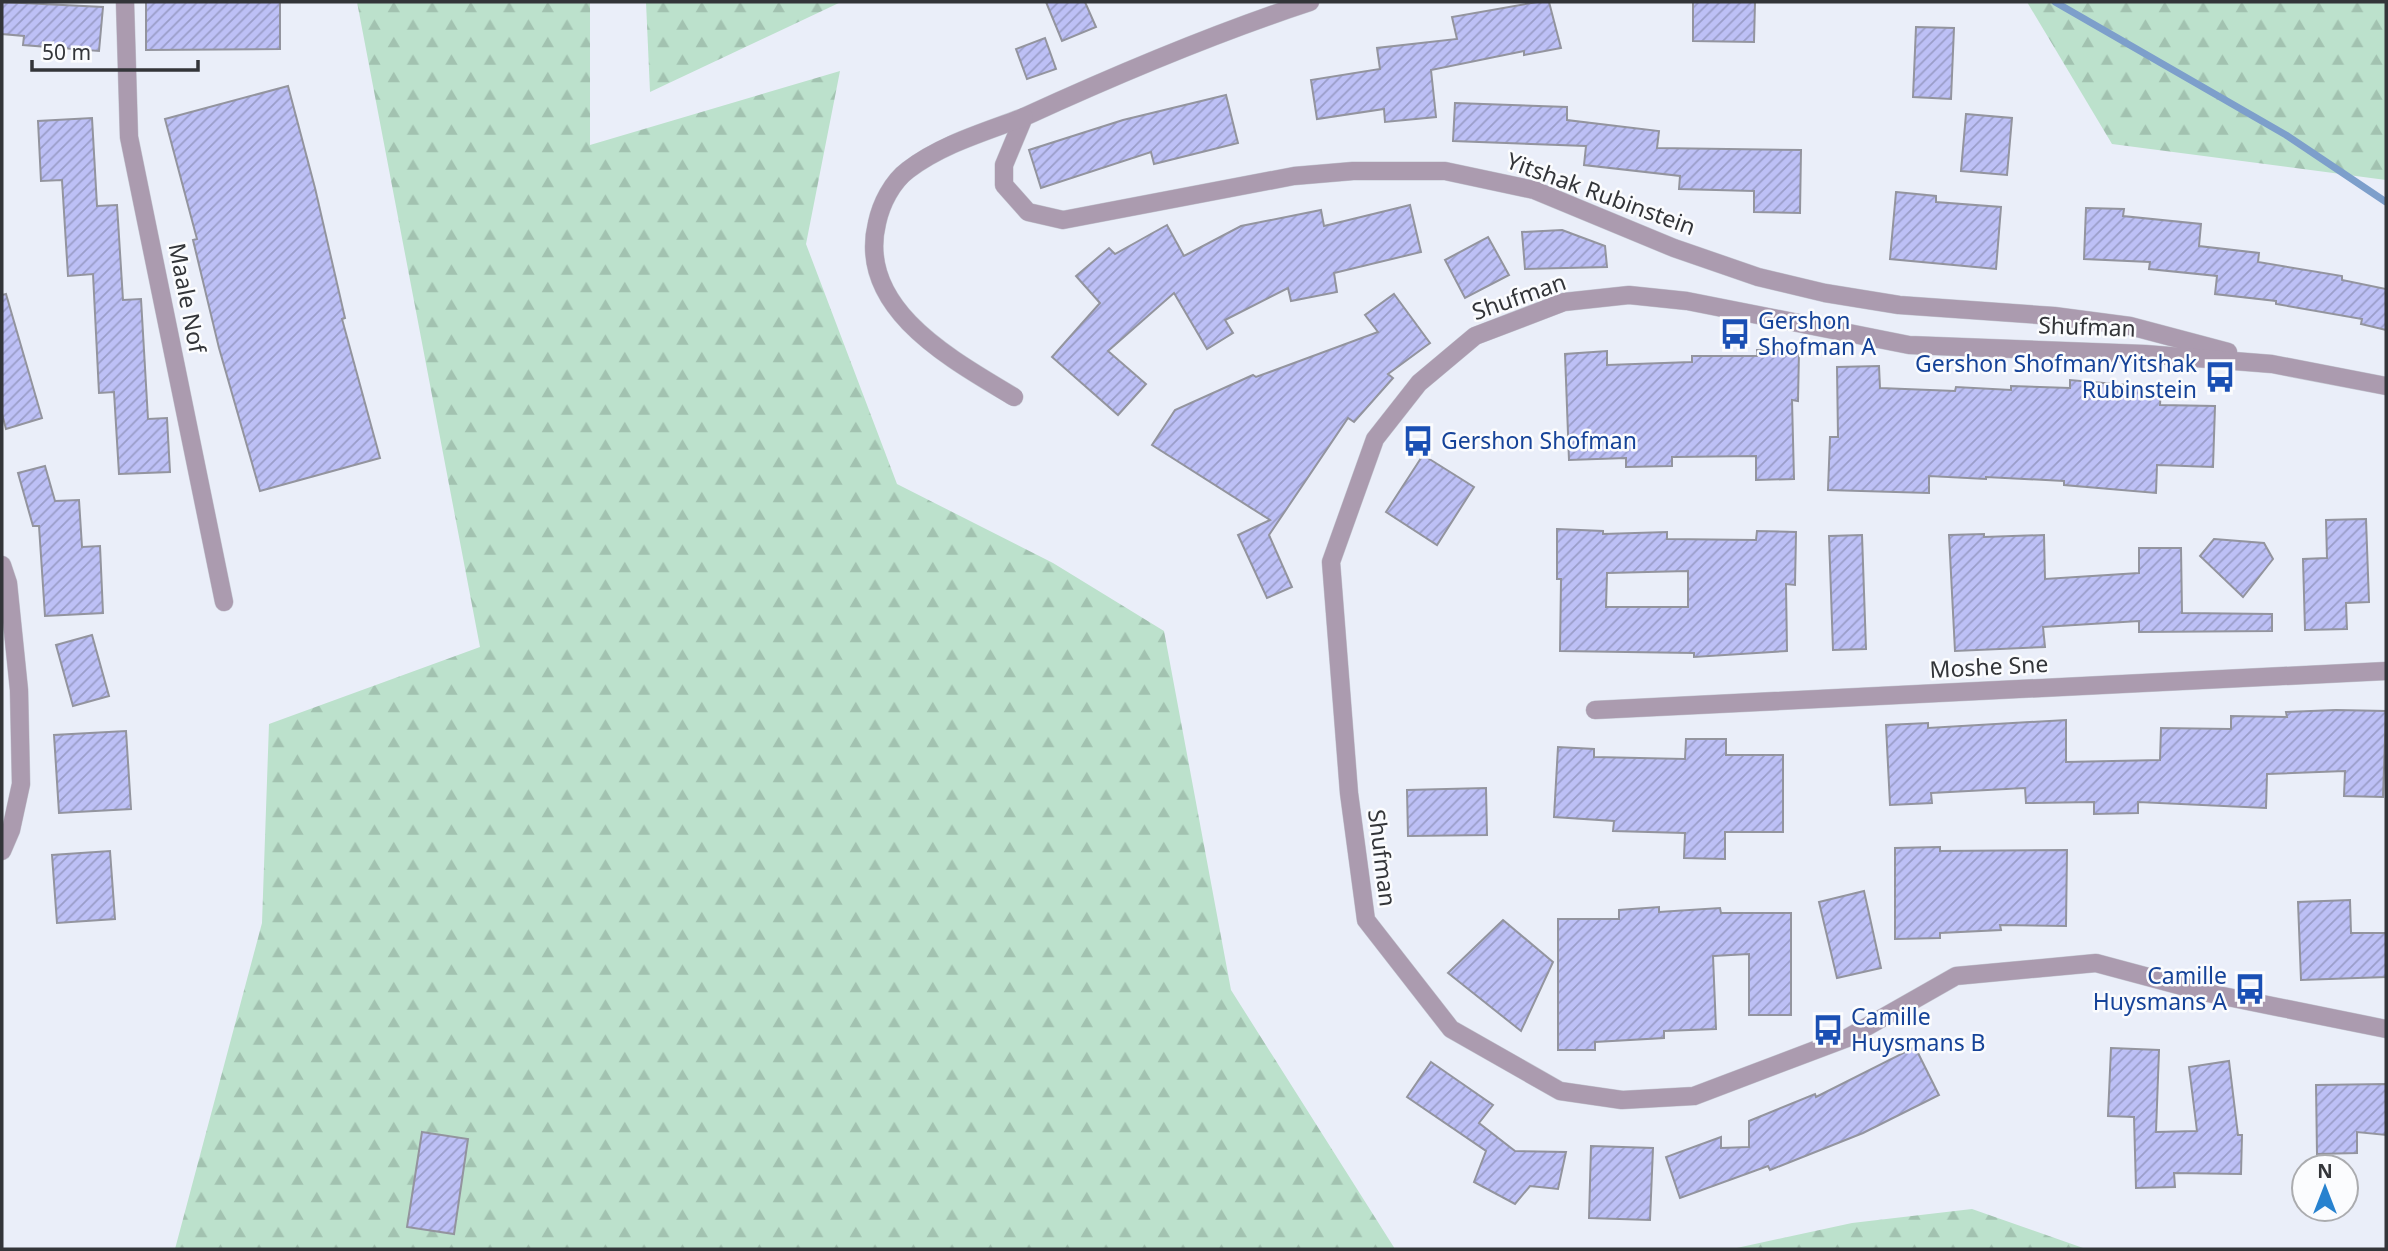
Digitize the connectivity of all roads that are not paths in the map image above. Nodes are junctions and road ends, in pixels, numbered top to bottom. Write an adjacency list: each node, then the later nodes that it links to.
1 (125, 2): 10 (street, Maale Nof)
2 (1310, 2): 3 (street)
3 (1024, 117): 4 (street, Yitshak Rubinstein); 8 (street)
4 (2130, 327): 5 (street); 6 (street, Yitshak Rubinstein)
5 (2145, 354): 6 (street, Shufman); 14 (street, Shufman)
6 (2272, 364): 7 (street, Shufman)
7 (2386, 386)
8 (1014, 397)
9 (2, 565): 13 (street)
10 (223, 602)
11 (2386, 671): 12 (street, Moshe Sne)
12 (1595, 710)
13 (2, 851)
14 (2386, 1029)

